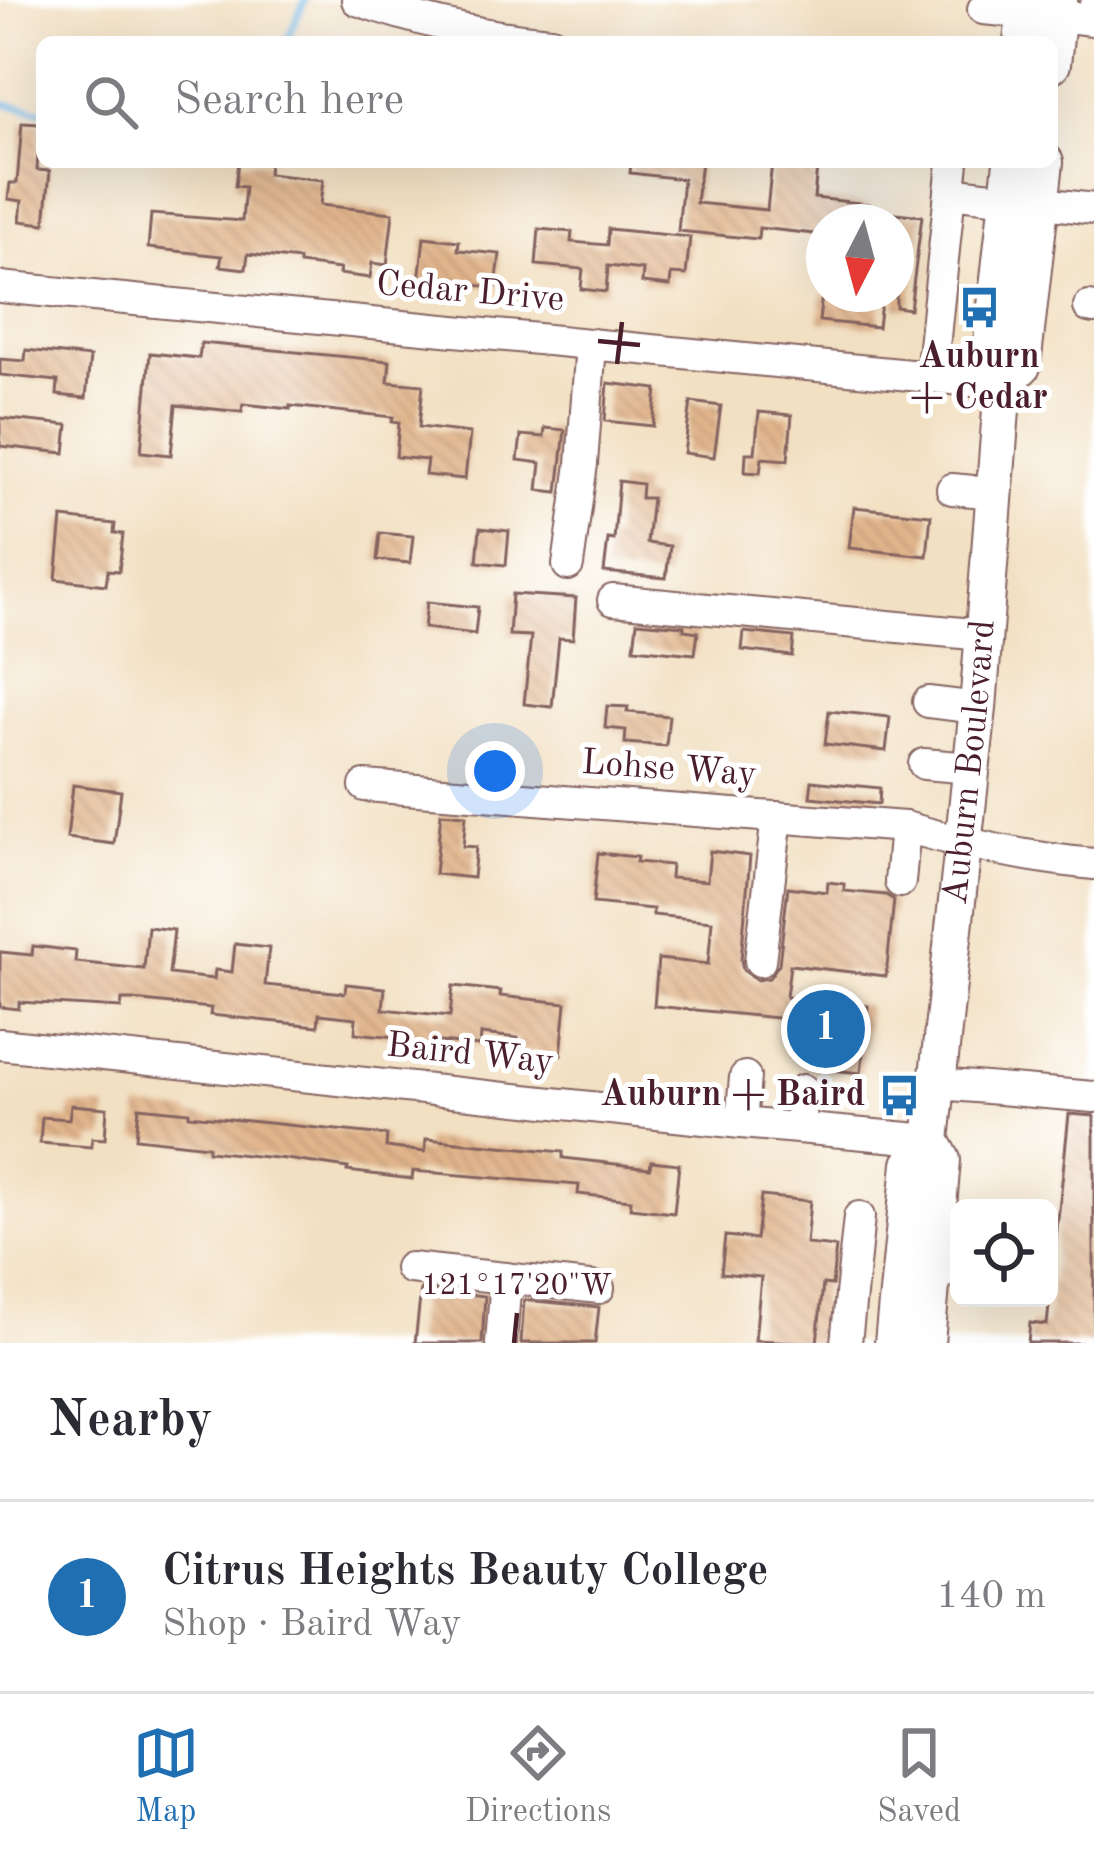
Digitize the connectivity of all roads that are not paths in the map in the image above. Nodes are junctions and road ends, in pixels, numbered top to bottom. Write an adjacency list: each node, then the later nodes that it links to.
1 (357, 0): 5 (street)
2 (983, 9): 4 (street)
3 (1094, 9): 4 (street)
4 (1038, 14)
5 (503, 36)
6 (951, 177): 7 (street); 11 (street)
7 (1021, 188): 8 (street); 12 (main road, Auburn Boulevard)
8 (1094, 208)
9 (0, 287): 10 (street, Cedar Drive)
10 (591, 344): 11 (street, Cedar Drive); 15 (street)
11 (931, 376): 12 (street, Cedar Drive)
12 (1004, 384): 14 (main road, Auburn Boulevard)
13 (952, 489): 14 (street)
14 (994, 493): 17 (main road, Auburn Boulevard)
15 (568, 566)
16 (613, 600): 17 (street)
17 (983, 635): 19 (main road, Auburn Boulevard)
18 (928, 703): 19 (street)
19 (978, 708): 21 (main road, Auburn Boulevard)
20 (924, 764): 21 (street)
21 (971, 768): 25 (main road, Auburn Boulevard)
22 (365, 786): 23 (street, Lohse Way)
23 (777, 817): 24 (street, Lohse Way); 28 (street)
24 (905, 826): 25 (street, Lohse Way); 27 (street)
25 (964, 844): 26 (street, Lohse Way); 31 (main road, Auburn Boulevard)
26 (1094, 864)
27 (900, 882)
28 (760, 961)
29 (0, 1045): 34 (street, Baird Way)
30 (746, 1078): 34 (street)
31 (939, 1084): 33 (street); 36 (main road, Auburn Boulevard)
32 (803, 1090): 35 (street)
33 (1094, 1097)
34 (741, 1123): 35 (street, Baird Way)
35 (800, 1127): 36 (street, Baird Way)
36 (931, 1140): 37 (main road, Auburn Boulevard); 39 (main road, Auburn Boulevard)
37 (906, 1222): 42 (street); 43 (main road, Auburn Boulevard)
38 (410, 1268): 40 (street)
39 (946, 1271): 45 (main road, Auburn Boulevard)
40 (506, 1278): 41 (street); 44 (street)
41 (599, 1288)
42 (848, 1331): 43 (street)
43 (894, 1333)
44 (501, 1343)
45 (926, 1343)

